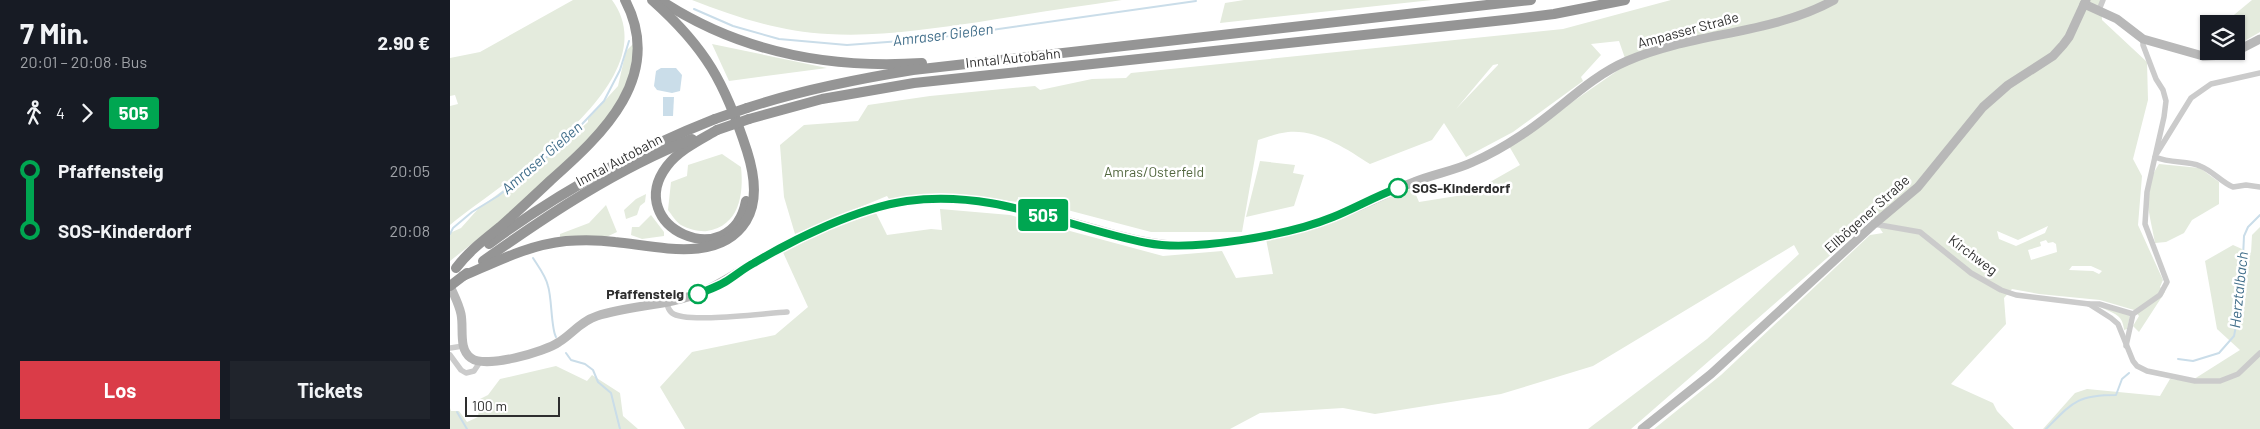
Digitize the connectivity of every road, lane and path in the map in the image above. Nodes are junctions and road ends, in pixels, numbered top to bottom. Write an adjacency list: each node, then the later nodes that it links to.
1 (625, 0): 20 (highway)
2 (642, 0): 16 (highway)
3 (652, 0): 20 (highway)
4 (660, 0): 13 (highway)
5 (1531, 0): 13 (highway, Inntal Autobahn)
6 (1625, 0): 15 (highway, Inntal Autobahn)
7 (1834, 0): 22 (main road, Ampasser Straße)
8 (2103, 0): 10 (street)
9 (2085, 2): 10 (main road); 19 (main road, Ellbögener Straße)
10 (2099, 10): 11 (main road)
11 (2143, 39): 12 (main road); 17 (street)
12 (2260, 40)
13 (945, 66): 15 (highway, Inntal Autobahn)
14 (2260, 73): 17 (street)
15 (748, 114): 16 (highway, Inntal Autobahn, bridge)
16 (716, 125): 20 (highway, Inntal Autobahn)
17 (2155, 158): 18 (street); 25 (street)
18 (2260, 187)
19 (1874, 224): 23 (street, Kirchweg); 32 (main road, Ellbögener Straße)
20 (456, 272): 21 (highway, Inntal Autobahn)
21 (450, 286): 26 (main road)
22 (666, 302): 24 (street); 31 (main road, Ampasser Straße)
23 (2089, 304): 25 (street, Kirchweg); 27 (street, Kirchweg)
24 (787, 312)
25 (2132, 314): 27 (street)
26 (463, 346): 28 (street); 31 (main road)
27 (2126, 346): 29 (street, Kirchweg)
28 (450, 348)
29 (2260, 353)
30 (450, 355): 31 (street)
31 (480, 362)
32 (1642, 429)

